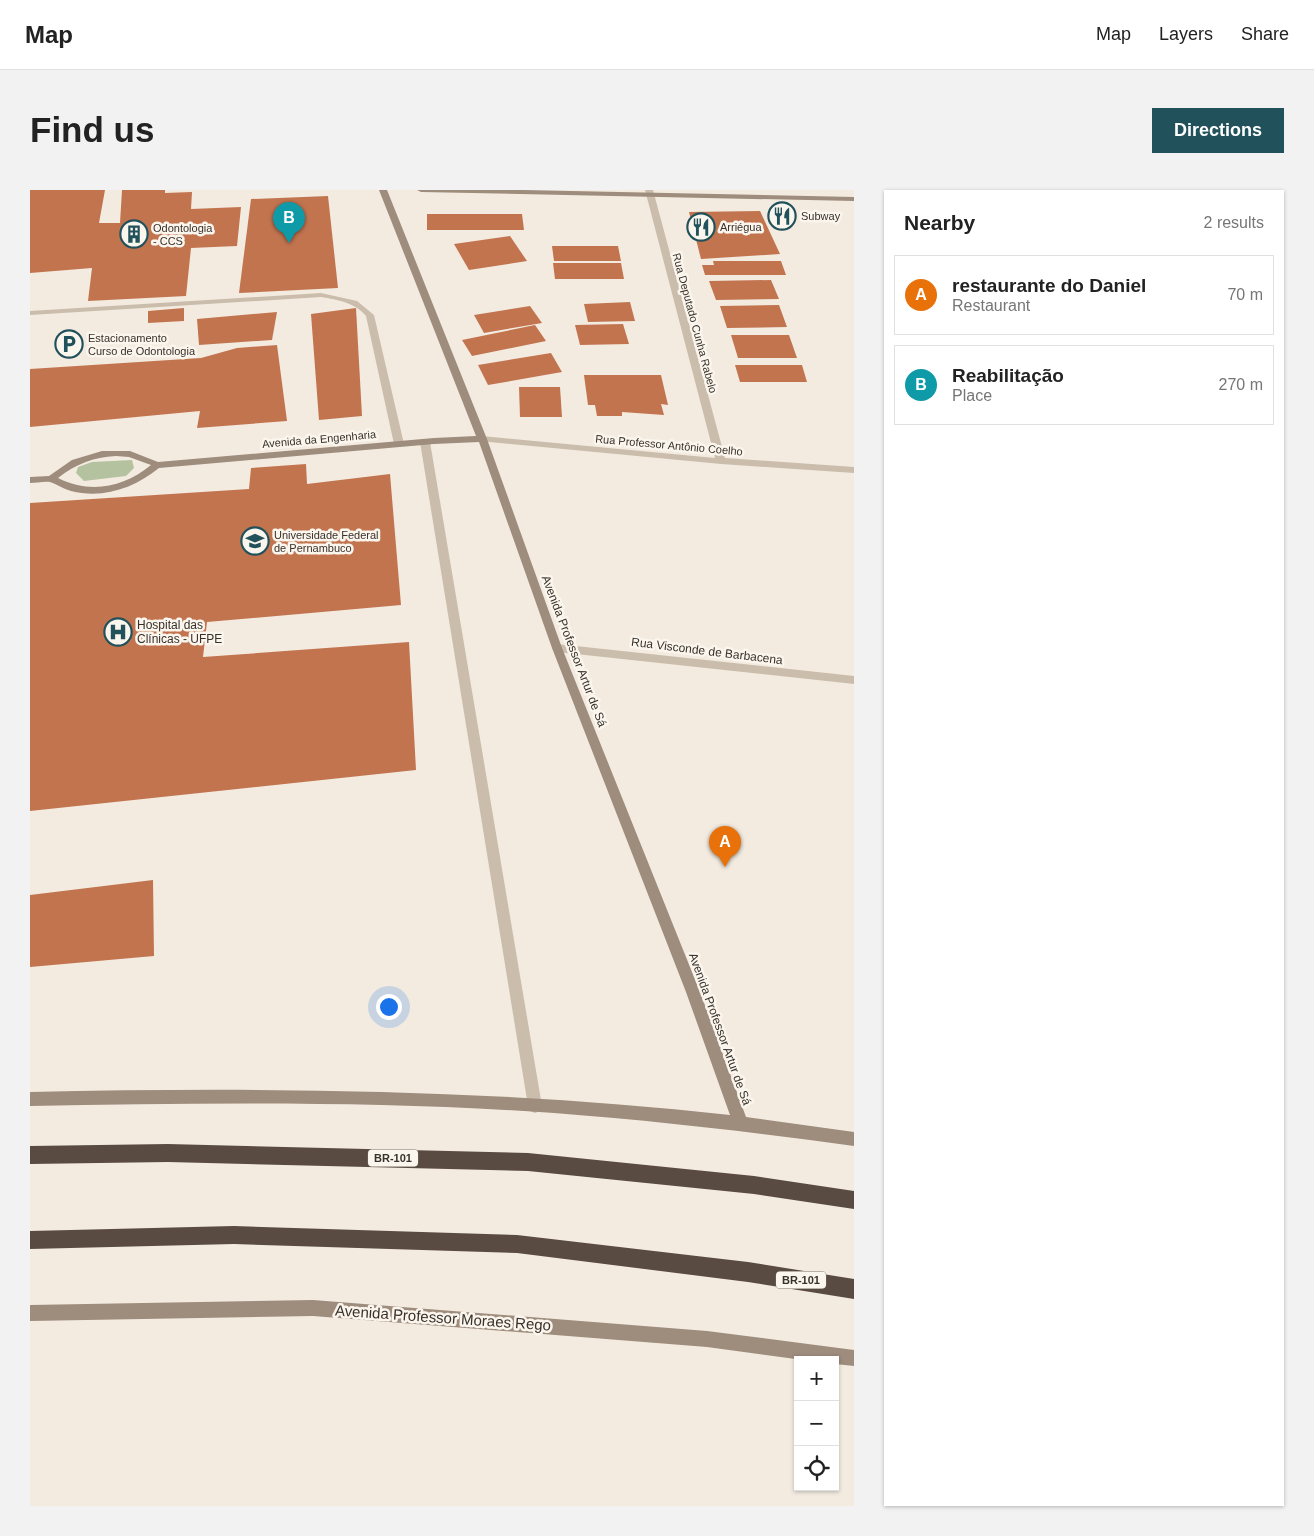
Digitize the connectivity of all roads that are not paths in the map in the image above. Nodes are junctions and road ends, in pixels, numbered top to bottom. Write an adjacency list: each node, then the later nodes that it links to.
1 (383, 190): 7 (street, Avenida Professor Artur de Sá)
2 (421, 190): 3 (street)
3 (486, 191): 4 (street)
4 (649, 193): 5 (street); 10 (street, Rua Deputado Cunha Rabelo)
5 (854, 200)
6 (30, 313): 9 (street)
7 (482, 439): 8 (street, Avenida da Engenharia); 10 (street, Rua Professor Antônio Coelho); 15 (street, Avenida Professor Artur de Sá)
8 (425, 442): 9 (street, Avenida da Engenharia); 18 (street)
9 (399, 444): 11 (street, Avenida da Engenharia)
10 (720, 461): 12 (street, Rua Professor Antônio Coelho)
11 (158, 465): 13 (street); 13 (street)
12 (854, 470)
13 (51, 479): 14 (street)
14 (30, 480)
15 (557, 648): 16 (street, Rua Visconde de Barbacena); 19 (street, Avenida Professor Artur de Sá)
16 (854, 680)
17 (30, 1099): 18 (street)
18 (534, 1106): 19 (street)
19 (740, 1122): 20 (street)
20 (854, 1139)
21 (30, 1155): 22 (highway, BR-101)
22 (854, 1200)
23 (30, 1240): 24 (highway, BR-101)
24 (854, 1289)
25 (30, 1313): 26 (street, Avenida Professor Moraes Rego)
26 (854, 1358)

